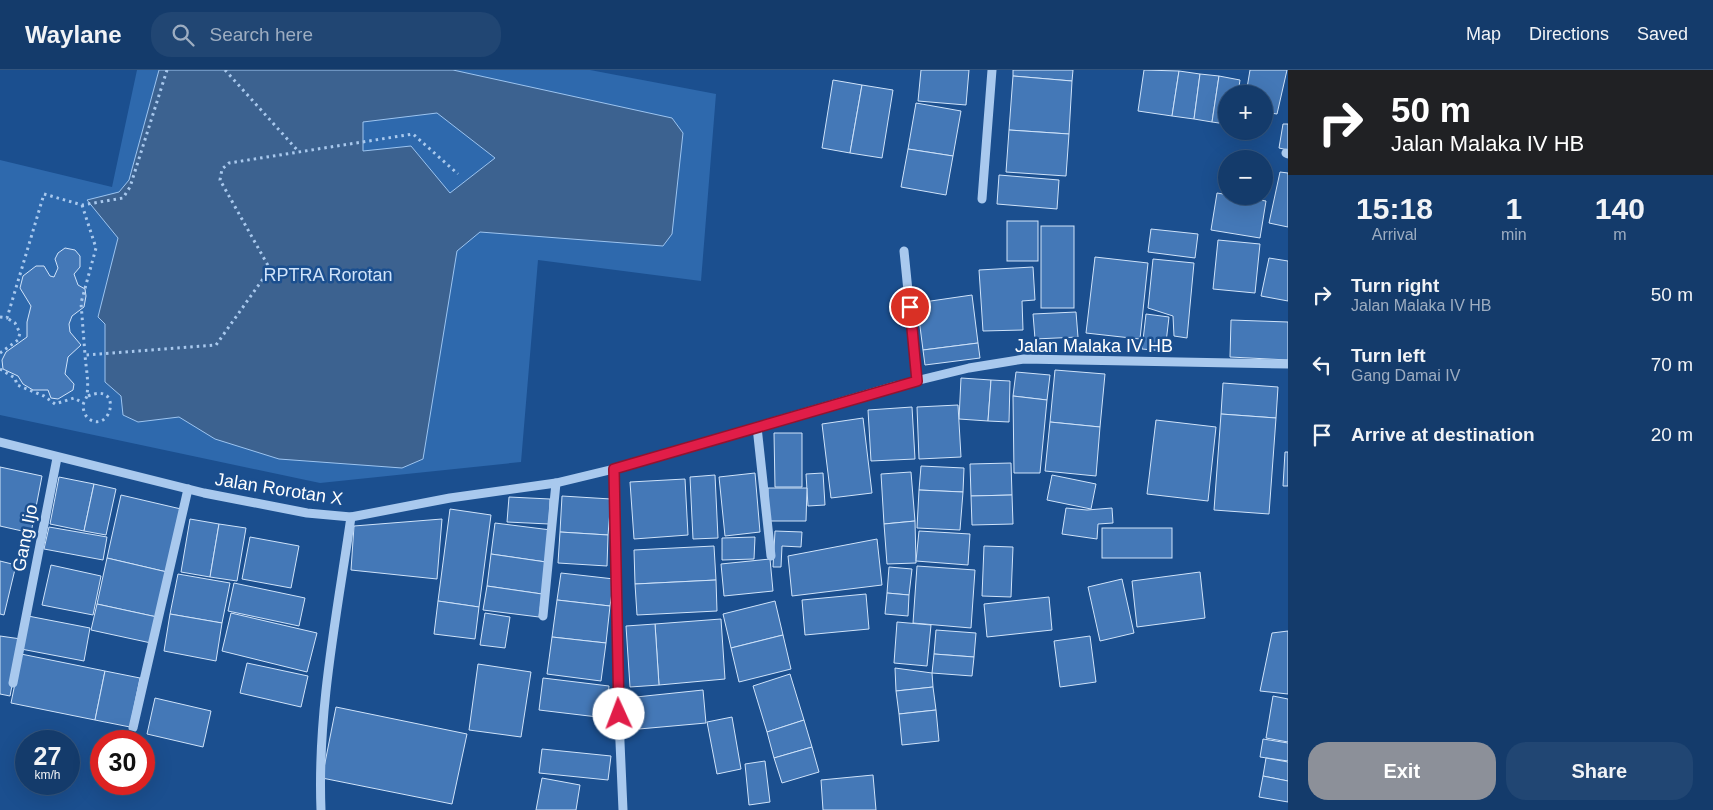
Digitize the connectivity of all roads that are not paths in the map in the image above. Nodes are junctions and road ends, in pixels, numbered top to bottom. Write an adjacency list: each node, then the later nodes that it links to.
1 (992, 70): 2 (street)
2 (982, 198)
3 (904, 251): 5 (street)
4 (1288, 364): 5 (street, Jalan Malaka IV HB)
5 (917, 381): 6 (street, Jalan Malaka IV HB)
6 (757, 426): 9 (street, Jalan Malaka IV HB); 13 (street)
7 (0, 442): 8 (street, Jalan Rorotan X)
8 (57, 458): 11 (street, Jalan Rorotan X); 15 (street, Gang Ijo)
9 (614, 469): 10 (street, Jalan Rorotan X); 17 (street)
10 (556, 483): 12 (street, Jalan Rorotan X); 14 (street)
11 (188, 489): 12 (street, Jalan Rorotan X); 16 (street)
12 (346, 517): 18 (street)
13 (771, 556)
14 (542, 616)
15 (13, 683)
16 (133, 728)
17 (623, 807)
18 (321, 810)

